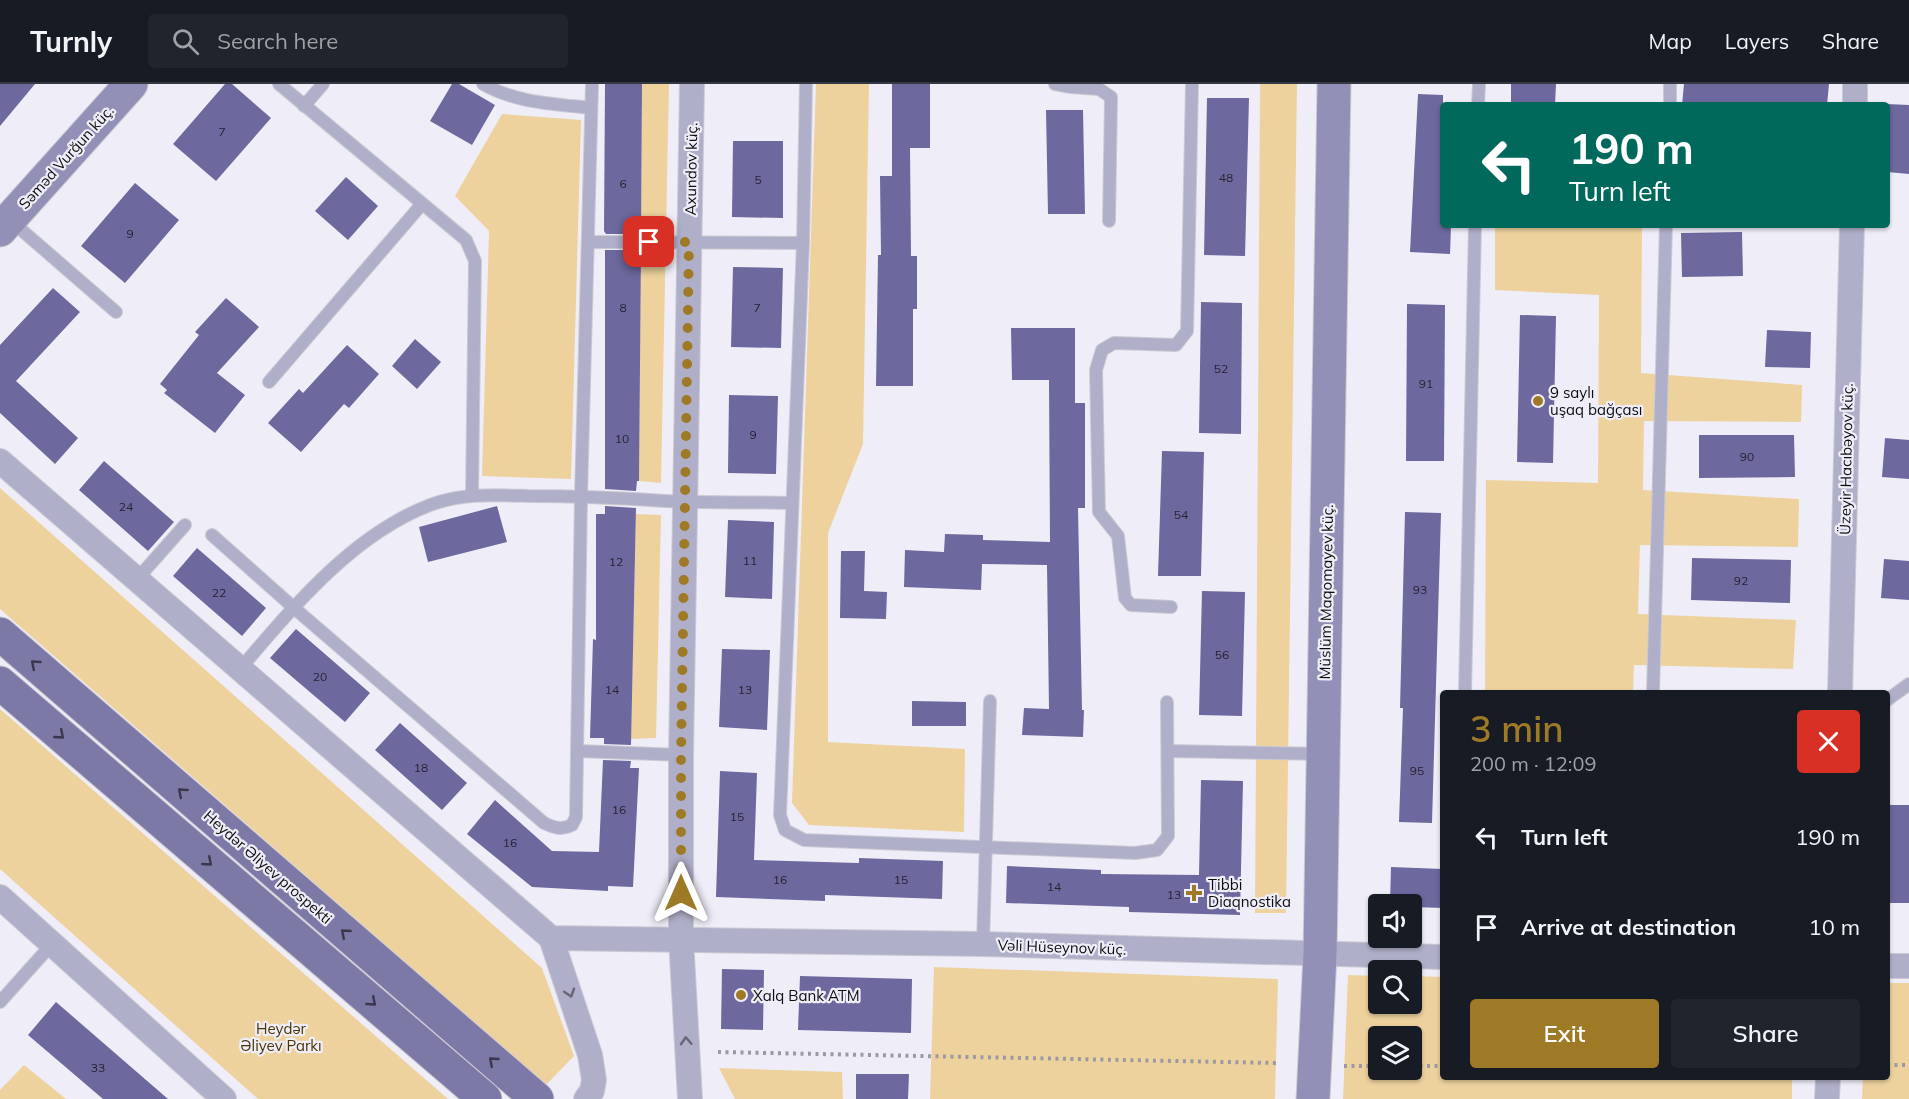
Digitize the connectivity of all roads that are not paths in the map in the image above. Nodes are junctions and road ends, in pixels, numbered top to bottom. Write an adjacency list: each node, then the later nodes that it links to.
1 (131, 84): 21 (main road, Səməd Vurğun küç.)
2 (279, 84): 17 (lane)
3 (323, 84): 17 (lane)
4 (483, 84): 18 (lane)
5 (592, 84): 18 (lane)
6 (692, 84): 26 (street, Axundov küç.)
7 (806, 84): 27 (lane)
8 (1055, 84): 20 (lane)
9 (1192, 84): 39 (lane)
10 (1334, 84): 52 (main road, Müslüm Maqomayev küç.)
11 (1479, 84): 14 (lane)
12 (1670, 84): 15 (lane)
13 (1855, 84): 16 (street)
14 (1478, 102)
15 (1670, 102)
16 (1855, 102)
17 (304, 106): 19 (lane)
18 (591, 108): 25 (lane)
19 (422, 204): 29 (lane); 31 (lane)
20 (1109, 221)
21 (5, 224): 28 (lane)
22 (1476, 228): 44 (lane)
23 (1666, 228): 45 (lane)
24 (1852, 228): 46 (street, Üzeyir Hacıbəyov küç.)
25 (588, 242): 26 (lane); 32 (lane)
26 (689, 242): 27 (lane); 33 (street, Axundov küç.)
27 (803, 243): 34 (lane)
28 (116, 312)
29 (268, 382)
30 (0, 461): 37 (street)
31 (472, 495): 32 (lane); 38 (lane)
32 (581, 496): 33 (lane); 50 (lane)
33 (685, 502): 34 (lane); 53 (street, Axundov küç.)
34 (792, 503): 54 (lane)
35 (185, 525): 37 (lane)
36 (212, 535): 38 (lane)
37 (138, 578): 41 (street)
38 (293, 607): 41 (lane); 50 (lane)
39 (1172, 607)
40 (0, 634): 68 (main road, Heydər Əliyev prospekti, one-way to 40)
41 (240, 669): 56 (street)
42 (0, 683): 67 (main road, one-way to 67)
43 (1909, 684): 47 (lane)
44 (1465, 690)
45 (1653, 690)
46 (1840, 690)
47 (1890, 698)
48 (990, 701): 54 (lane)
49 (1167, 702): 51 (lane)
50 (578, 751): 53 (lane)
51 (1169, 751): 52 (lane); 54 (lane)
52 (1323, 754): 60 (main road, Müslüm Maqomayev küç.)
53 (681, 755): 57 (street, Axundov küç.)
54 (987, 847): 59 (lane)
55 (0, 897): 58 (street)
56 (551, 938): 57 (street, Vəli Hüseynov küç.); 69 (street, one-way to 69)
57 (681, 938): 59 (street, Vəli Hüseynov küç.); 70 (street, Axundov küç., one-way to 57)
58 (52, 944): 64 (lane); 66 (street)
59 (983, 944): 60 (street, Vəli Hüseynov küç.)
60 (1320, 954): 61 (street, Vəli Hüseynov küç.); 71 (main road, Müslüm Maqomayev küç.)
61 (1440, 957)
62 (1890, 966): 63 (street)
63 (1909, 966)
64 (0, 1002)
65 (1828, 1080): 72 (street)
66 (224, 1099)
67 (485, 1099)
68 (537, 1099)
69 (586, 1099)
70 (690, 1099)
71 (1313, 1099)
72 (1827, 1099)

